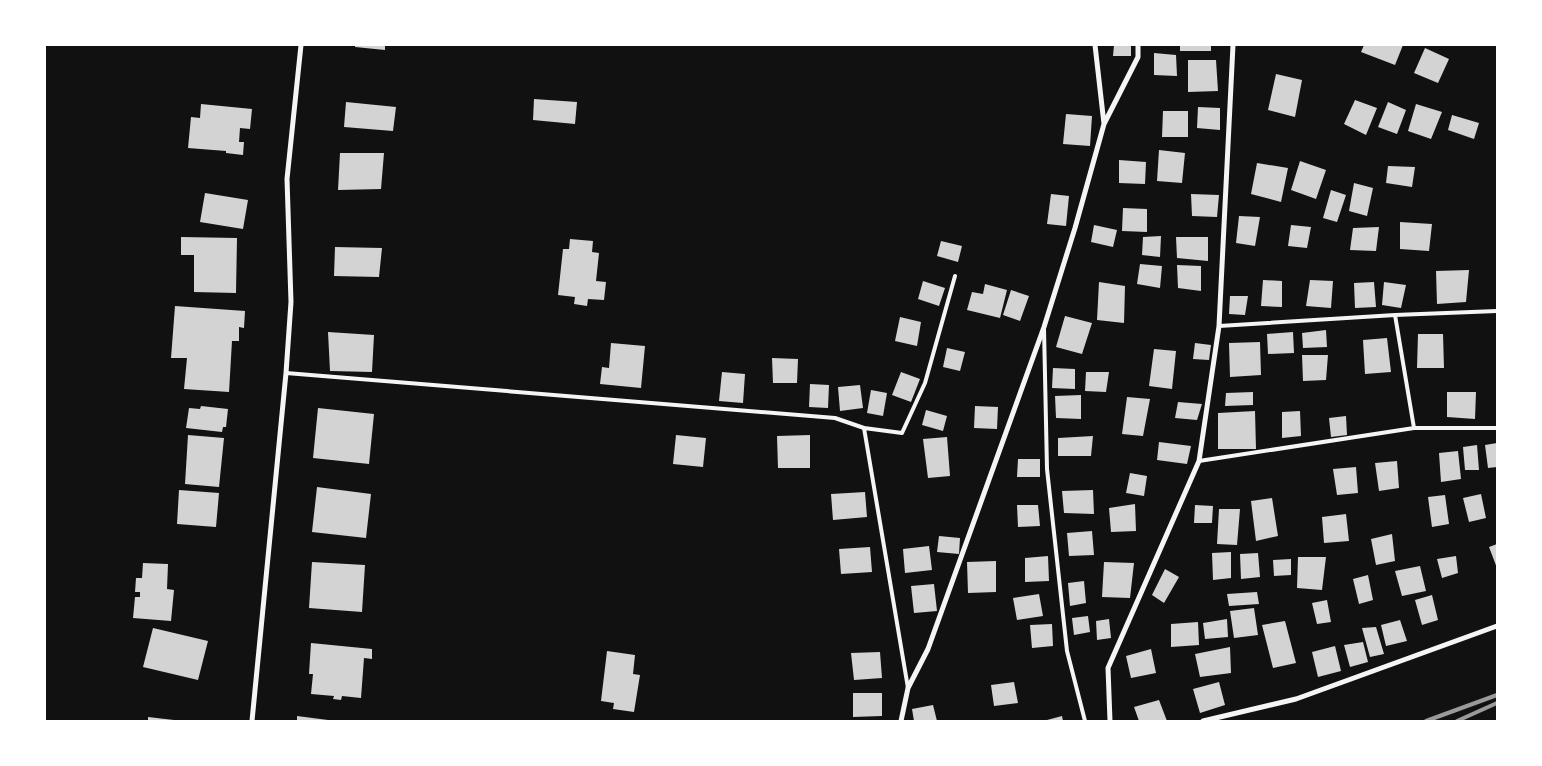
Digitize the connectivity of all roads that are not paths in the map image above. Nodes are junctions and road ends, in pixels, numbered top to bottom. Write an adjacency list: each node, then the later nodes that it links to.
1 (301, 45): 11 (street)
2 (1095, 45): 5 (street)
3 (1138, 45): 5 (street)
4 (1233, 45): 9 (street)
5 (1104, 124): 10 (street)
6 (956, 276): 12 (lane)
7 (1497, 312): 8 (lane)
8 (1395, 315): 9 (lane); 13 (lane)
9 (1219, 326): 15 (street)
10 (1044, 327): 17 (street); 20 (lane)
11 (286, 373): 12 (lane); 18 (street)
12 (864, 428): 17 (lane)
13 (1414, 428): 14 (lane); 15 (lane)
14 (1497, 428)
15 (1199, 460): 21 (street)
16 (1497, 626): 22 (street)
17 (908, 688): 19 (street)
18 (252, 721)
19 (901, 721)
20 (1085, 721)
21 (1110, 721)
22 (1203, 721)

